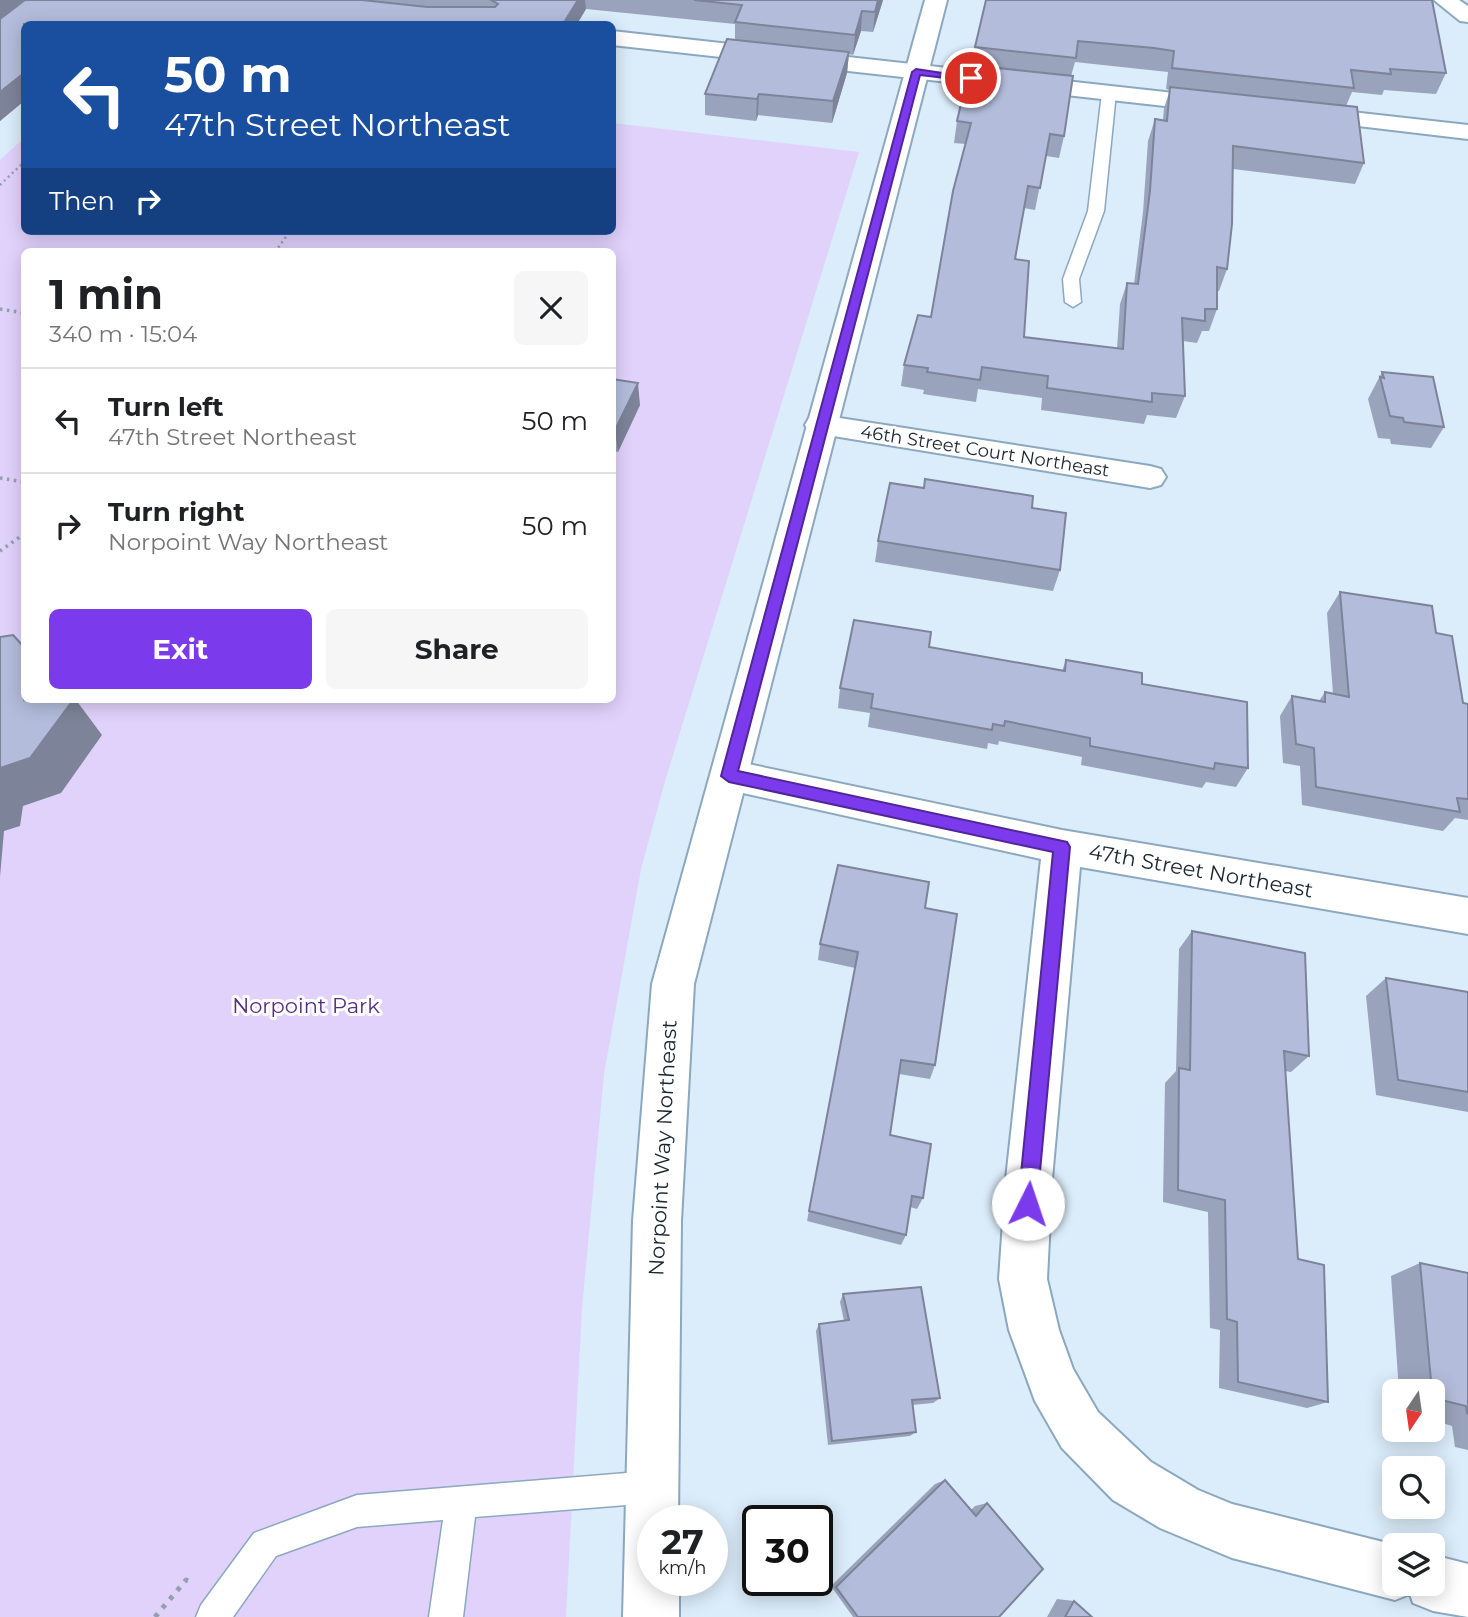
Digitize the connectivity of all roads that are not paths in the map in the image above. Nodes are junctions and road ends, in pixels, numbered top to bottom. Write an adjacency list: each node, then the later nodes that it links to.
1 (936, 0): 5 (street, Norpoint Way Northeast)
2 (1445, 0): 3 (street)
3 (1468, 16)
4 (616, 38): 5 (street)
5 (916, 72): 6 (street); 11 (street, Norpoint Way Northeast)
6 (1109, 93): 7 (street); 10 (lane)
7 (1247, 108)
8 (1288, 113): 9 (street)
9 (1468, 132)
10 (1073, 302)
11 (820, 425): 12 (street, 46th Street Court Northeast); 13 (street, Norpoint Way Northeast)
12 (1150, 477)
13 (729, 776): 14 (street, 47th Street Northeast); 16 (street, Norpoint Way Northeast)
14 (1062, 847): 15 (street, 47th Street Northeast); 18 (street)
15 (1468, 916)
16 (651, 1487): 17 (lane); 23 (street, Norpoint Way Northeast)
17 (461, 1503): 21 (lane); 22 (lane)
18 (1382, 1570)
19 (1445, 1586): 20 (street)
20 (1468, 1592)
21 (213, 1617)
22 (446, 1617)
23 (651, 1617)

